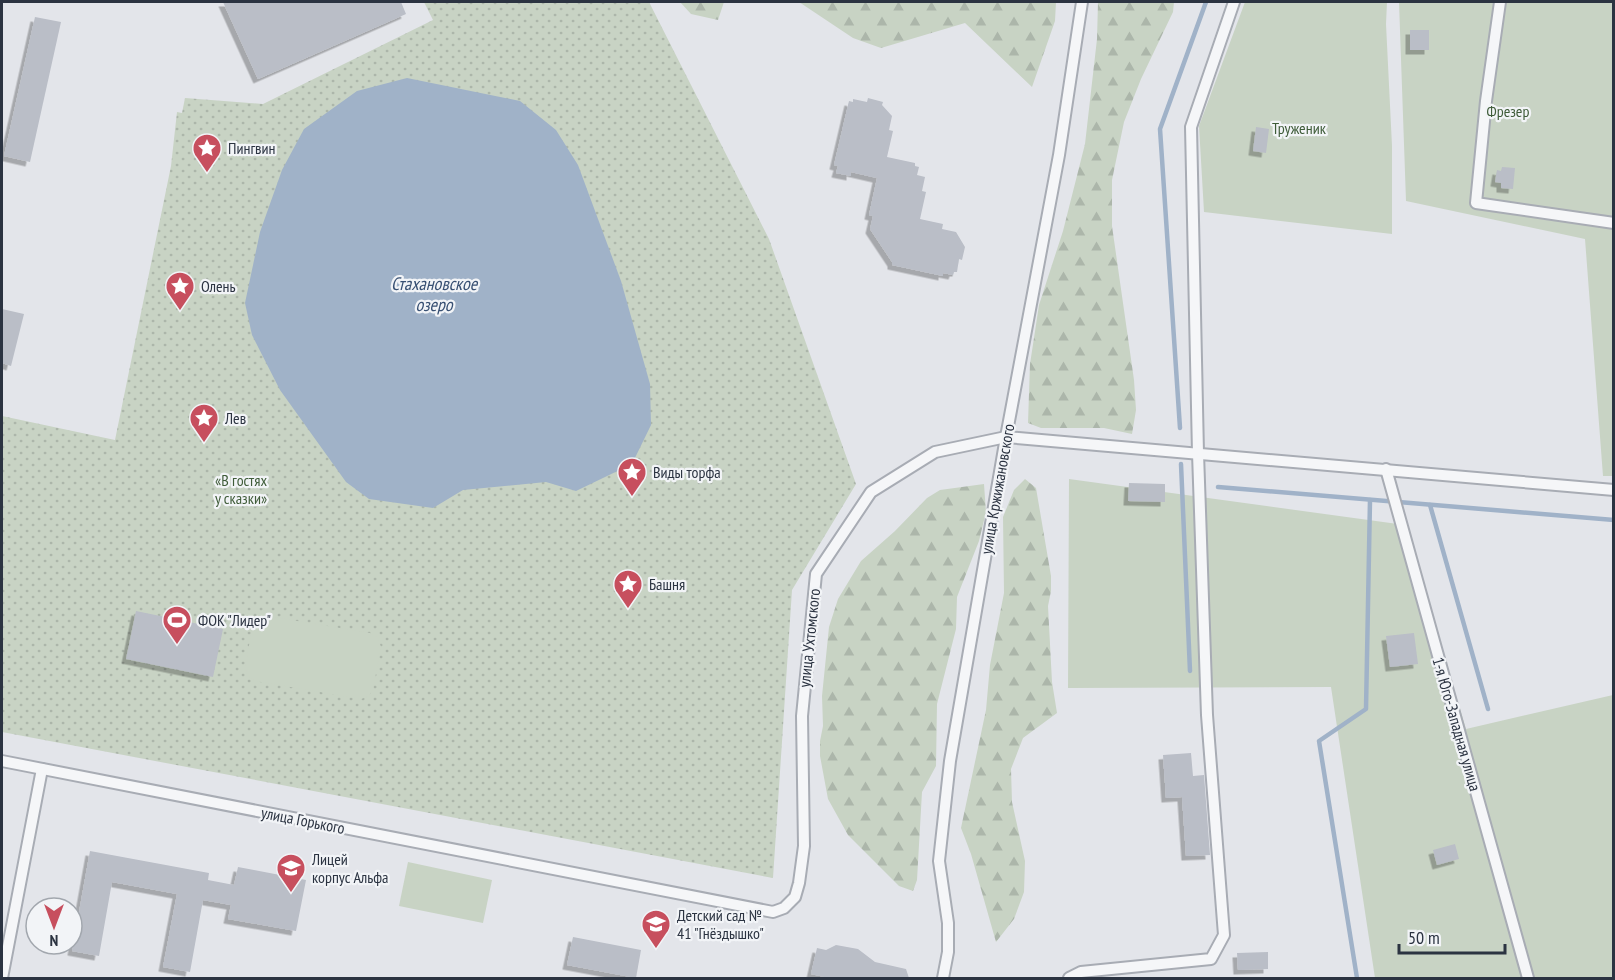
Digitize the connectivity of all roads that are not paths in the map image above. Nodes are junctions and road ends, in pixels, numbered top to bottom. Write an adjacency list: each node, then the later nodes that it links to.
1 (1082, 2): 5 (street, улица Кржижановского)
2 (1234, 2): 6 (street)
3 (1500, 2): 4 (street)
4 (1614, 224)
5 (1006, 437): 6 (street, улица Ухтомского); 11 (street, улица Ухтомского); 13 (street, улица Кржижановского)
6 (1198, 453): 7 (street, улица Ухтомского); 14 (street)
7 (1386, 469): 8 (street, улица Ухтомского); 15 (street, 1-я Юго-Западная улица)
8 (1614, 490)
9 (2, 761): 10 (street, улица Горького)
10 (42, 769): 11 (street, улица Горького); 12 (street)
11 (778, 910)
12 (2, 978)
13 (943, 978)
14 (1069, 978)
15 (1528, 978)

